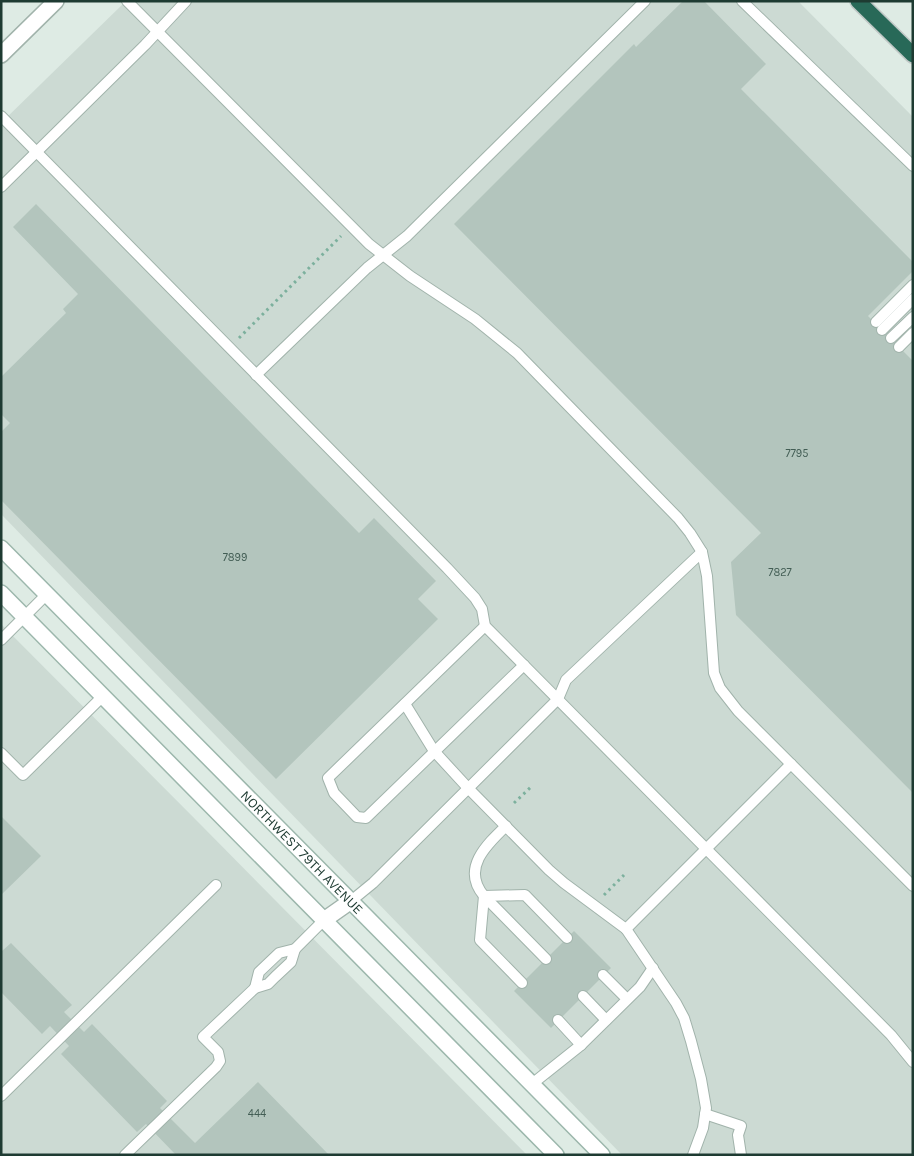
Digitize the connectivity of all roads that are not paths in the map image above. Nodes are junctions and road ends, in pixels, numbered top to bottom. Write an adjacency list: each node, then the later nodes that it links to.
1 (56, 1): 8 (street)
2 (127, 1): 7 (lane)
3 (186, 1): 7 (lane)
4 (645, 1): 14 (lane)
5 (742, 1): 12 (lane)
6 (858, 1): 9 (highway)
7 (157, 31): 11 (lane); 14 (lane)
8 (1, 55)
9 (913, 55)
10 (1, 116): 11 (lane)
11 (36, 153): 13 (lane); 21 (lane)
12 (913, 166)
13 (1, 187)
14 (383, 256): 21 (lane); 23 (lane)
15 (913, 285): 16 (lane)
16 (913, 299)
17 (913, 317): 19 (lane)
18 (913, 333): 20 (lane)
19 (891, 338)
20 (899, 347)
21 (256, 375): 27 (lane)
22 (1, 548): 25 (street, NORTHWEST 79TH AVENUE)
23 (702, 552): 31 (lane); 35 (lane)
24 (1, 593): 26 (street)
25 (47, 594): 26 (lane); 42 (street, NORTHWEST 79TH AVENUE)
26 (25, 617): 28 (lane); 30 (street)
27 (485, 626): 29 (lane); 32 (lane)
28 (1, 640)
29 (524, 665): 31 (lane); 33 (lane)
30 (103, 696): 34 (lane); 43 (street)
31 (558, 699): 36 (lane); 38 (lane)
32 (405, 704): 33 (lane); 33 (lane)
33 (434, 751): 36 (lane)
34 (1, 753)
35 (791, 764): 38 (lane); 40 (lane)
36 (468, 788): 37 (lane); 42 (lane)
37 (506, 826): 41 (lane); 44 (lane)
38 (706, 849): 44 (lane); 57 (lane)
39 (216, 886): 59 (lane)
40 (913, 886)
41 (484, 896): 45 (lane); 47 (lane); 50 (lane)
42 (351, 901): 43 (street); 58 (street, NORTHWEST 79TH AVENUE)
43 (324, 920): 46 (lane); 62 (street)
44 (626, 929): 48 (lane)
45 (567, 938)
46 (295, 949): 51 (lane); 51 (lane)
47 (546, 959)
48 (653, 968): 53 (lane); 60 (lane)
49 (604, 975): 53 (lane)
50 (522, 983)
51 (255, 988): 61 (lane)
52 (582, 996): 55 (lane)
53 (627, 999): 55 (lane)
54 (558, 1020): 56 (lane)
55 (606, 1020): 56 (lane)
56 (581, 1044): 58 (lane)
57 (913, 1062)
58 (532, 1084): 63 (street, NORTHWEST 79TH AVENUE)
59 (1, 1096)
60 (705, 1114): 64 (lane); 65 (lane)
61 (125, 1155)
62 (556, 1155)
63 (602, 1155)
64 (693, 1155)
65 (742, 1155)

